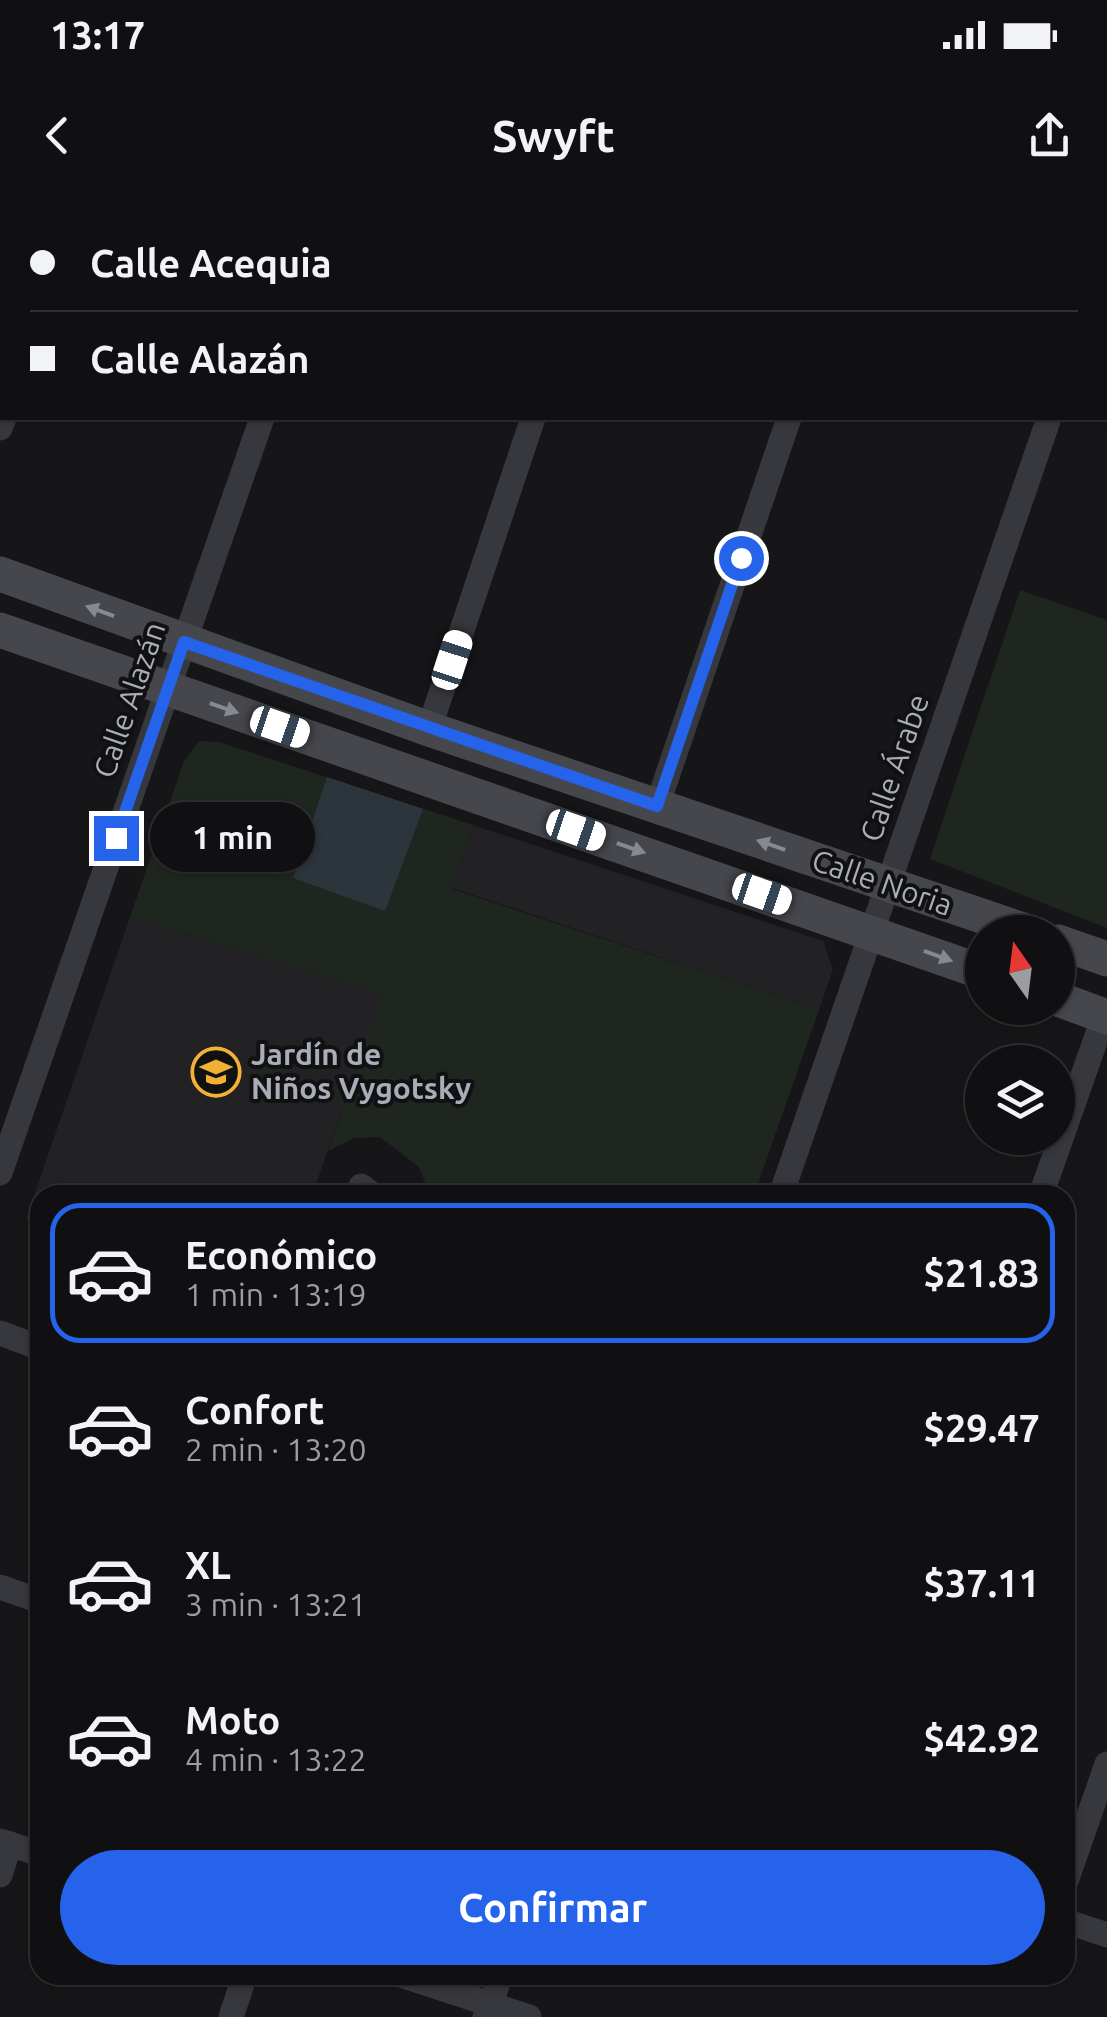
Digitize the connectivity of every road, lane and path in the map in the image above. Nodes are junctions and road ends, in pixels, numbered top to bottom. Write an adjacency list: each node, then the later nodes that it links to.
1 (261, 420): 7 (street, Calle Alazán)
2 (532, 420): 9 (street)
3 (788, 420): 10 (street)
4 (1047, 420): 11 (street, Calle Árabe)
5 (0, 574): 7 (street, Calle Noria, one-way to 5)
6 (0, 630): 8 (street, Calle Noria)
7 (184, 642): 8 (street, Calle Alazán); 9 (street, Calle Noria)
8 (168, 689): 13 (street, Calle Noria, one-way to 13); 19 (street, Calle Alazán)
9 (430, 729): 10 (street, Calle Noria)
10 (657, 806): 11 (street, Calle Noria, one-way to 10)
11 (890, 886): 12 (street, Calle Noria); 13 (street, Calle Árabe)
12 (978, 915)
13 (874, 932): 16 (street, Calle Noria, one-way to 16); 20 (street, Calle Árabe)
14 (1075, 948): 15 (street)
15 (1107, 958)
16 (965, 966)
17 (1075, 1005): 18 (street)
18 (1106, 1017): 21 (street)
19 (0, 1172)
20 (785, 1185)
21 (1045, 1185)
22 (0, 1334): 23 (street)
23 (30, 1344)
24 (0, 1587): 25 (street)
25 (30, 1598)
26 (1107, 1764): 29 (street)
27 (5, 1842): 28 (street); 30 (street)
28 (30, 1851)
29 (1075, 1855)
30 (0, 1875)
31 (1075, 1924): 32 (street)
32 (1107, 1935)
33 (242, 1985): 37 (street)
34 (426, 1985): 36 (street)
35 (497, 1985): 36 (street)
36 (488, 2010): 38 (street)
37 (231, 2017)
38 (530, 2017)

